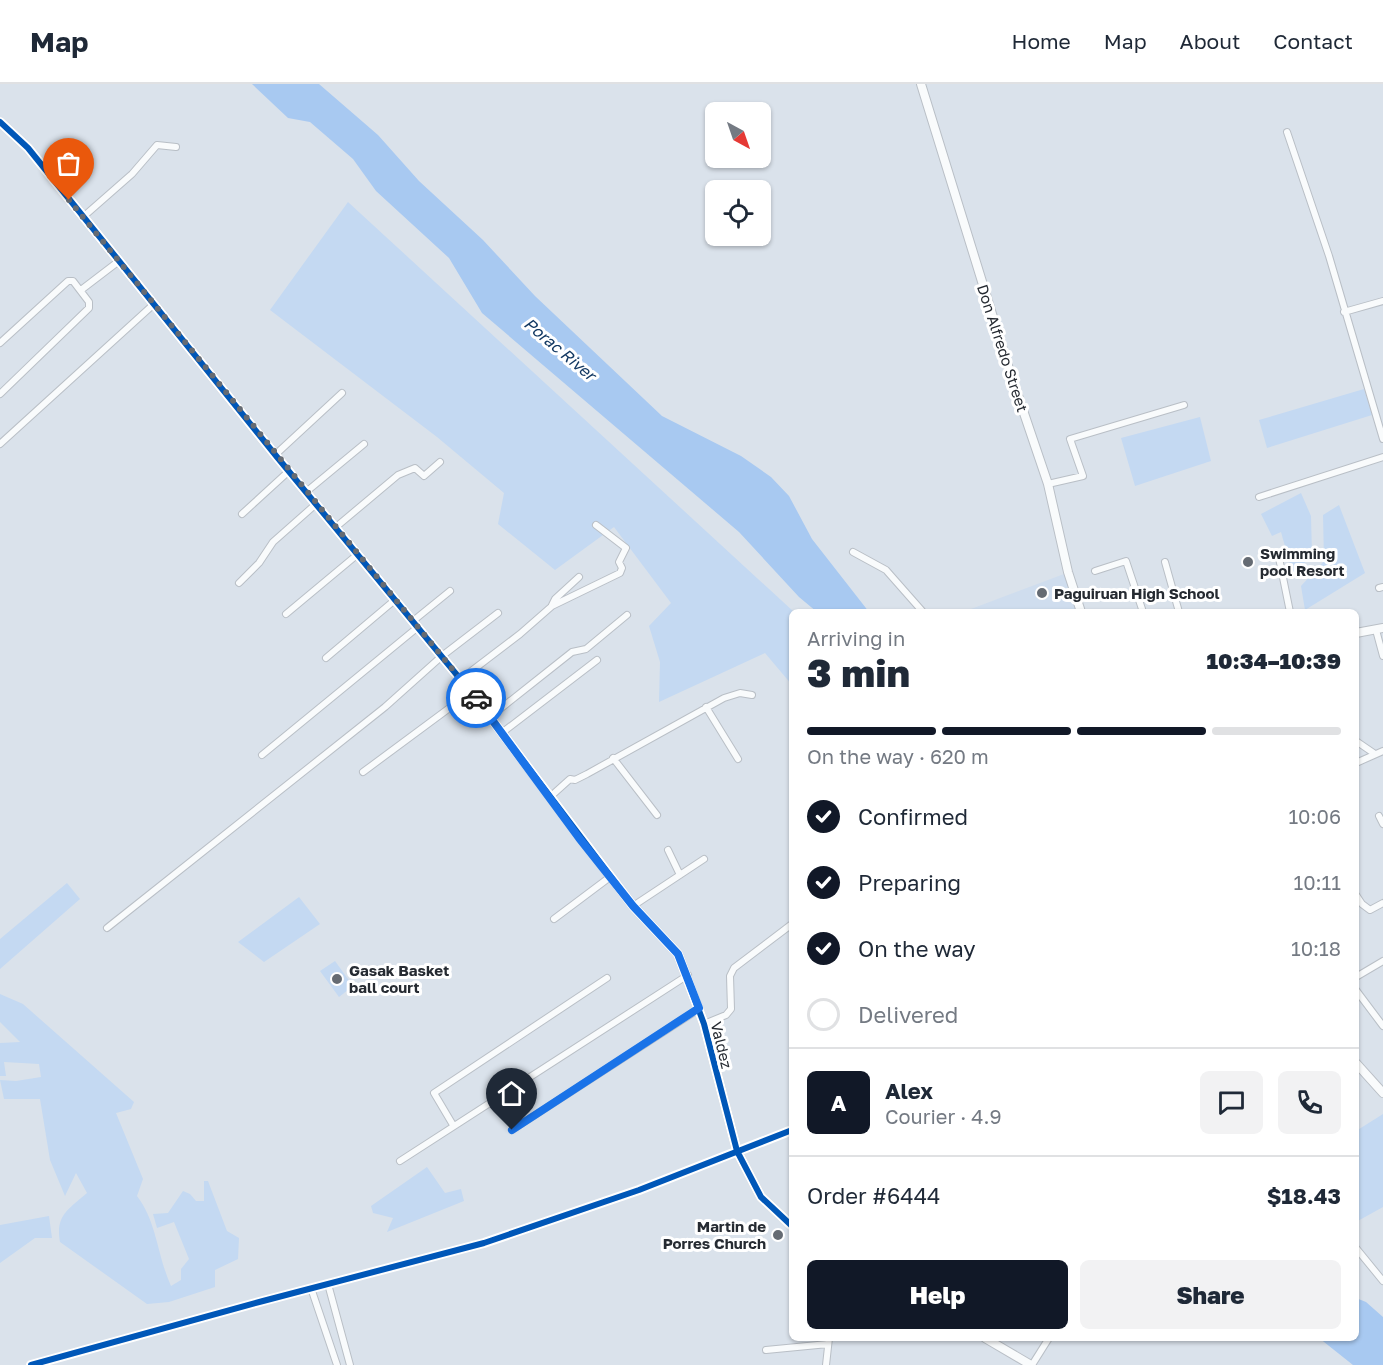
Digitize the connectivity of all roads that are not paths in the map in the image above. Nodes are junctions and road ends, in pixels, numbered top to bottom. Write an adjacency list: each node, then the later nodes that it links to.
1 (921, 84): 22 (street, Don Alfredo Street)
2 (0, 122): 5 (street, Valdez)
3 (1287, 132): 10 (street)
4 (176, 147): 5 (street)
5 (83, 217): 6 (street, Valdez)
6 (119, 261): 7 (street); 9 (street, Valdez)
7 (81, 290): 11 (street); 13 (street)
8 (1383, 300): 10 (street)
9 (154, 304): 16 (street); 18 (street, Valdez)
10 (1344, 312): 15 (street)
11 (0, 343)
12 (342, 393): 18 (street)
13 (0, 394)
14 (1184, 405): 22 (street)
15 (1383, 439)
16 (0, 444)
17 (363, 444): 23 (street)
18 (275, 454): 21 (street, Valdez)
19 (1383, 458): 24 (street)
20 (440, 462): 28 (street)
21 (289, 471): 23 (street, Valdez); 26 (street)
22 (1048, 484): 40 (street, Don Alfredo Street)
23 (306, 492): 25 (street, Valdez)
24 (1259, 496)
25 (316, 504): 28 (street, Valdez); 35 (street)
26 (242, 514)
27 (596, 525): 38 (street)
28 (336, 527): 31 (street, Valdez)
29 (853, 552): 39 (street)
30 (1278, 553): 43 (street)
31 (358, 554): 37 (street, Valdez); 45 (street)
32 (1165, 562): 42 (street)
33 (1095, 572): 41 (street)
34 (579, 577): 38 (street)
35 (239, 583)
36 (450, 591): 47 (street)
37 (396, 599): 47 (street, Valdez); 52 (street)
38 (552, 606): 54 (street)
39 (920, 609)
40 (1080, 609)
41 (1142, 609)
42 (1178, 609)
43 (1289, 609)
44 (498, 613): 50 (street)
45 (286, 614)
46 (627, 615): 58 (street)
47 (416, 624): 50 (street, Valdez); 62 (street)
48 (1379, 629): 49 (street); 51 (street)
49 (1359, 632)
50 (442, 656): 54 (street, Valdez); 81 (street)
51 (1383, 656)
52 (326, 658)
53 (597, 660): 59 (street)
54 (461, 679): 55 (street, Valdez)
55 (471, 692): 58 (street, Valdez); 67 (street)
56 (752, 695): 57 (street)
57 (706, 707): 64 (street); 65 (street)
58 (490, 717): 59 (street, Valdez)
59 (503, 732): 68 (street, Valdez)
60 (1359, 743): 63 (street)
61 (1383, 751): 63 (street)
62 (262, 754)
63 (1375, 754): 66 (street)
64 (613, 758): 68 (street); 69 (street)
65 (738, 759)
66 (1359, 762)
67 (363, 772)
68 (550, 798): 75 (street, Valdez)
69 (657, 815)
70 (1379, 816): 71 (street)
71 (1383, 824)
72 (668, 850): 74 (street)
73 (704, 859): 74 (street)
74 (680, 875): 78 (street)
75 (610, 877): 78 (street, Valdez); 79 (street)
76 (1359, 900): 77 (street)
77 (1383, 903)
78 (633, 906): 83 (street, Valdez)
79 (554, 919)
80 (789, 926): 88 (street)
81 (107, 928)
82 (1383, 961): 84 (street)
83 (688, 975): 87 (street, Valdez); 92 (street)
84 (1359, 975)
85 (607, 978): 92 (street)
86 (1359, 994): 89 (street)
87 (699, 1008): 88 (street, Valdez); 93 (street)
88 (704, 1024): 95 (street, Valdez)
89 (1383, 1026)
90 (1359, 1066): 91 (street)
91 (1383, 1093)
92 (453, 1125): 96 (street)
93 (512, 1130)
94 (789, 1131): 95 (street)
95 (737, 1151): 97 (street, Valdez); 100 (street)
96 (400, 1161)
97 (789, 1223)
98 (1359, 1252): 99 (street)
99 (1383, 1281)
100 (328, 1284): 101 (street); 108 (street)
101 (311, 1288): 106 (street); 107 (street)
102 (828, 1341): 105 (street); 109 (street)
103 (990, 1341): 110 (street)
104 (1047, 1341): 110 (street)
105 (766, 1350)
106 (32, 1365)
107 (337, 1365)
108 (350, 1365)
109 (826, 1365)
110 (1031, 1365)

